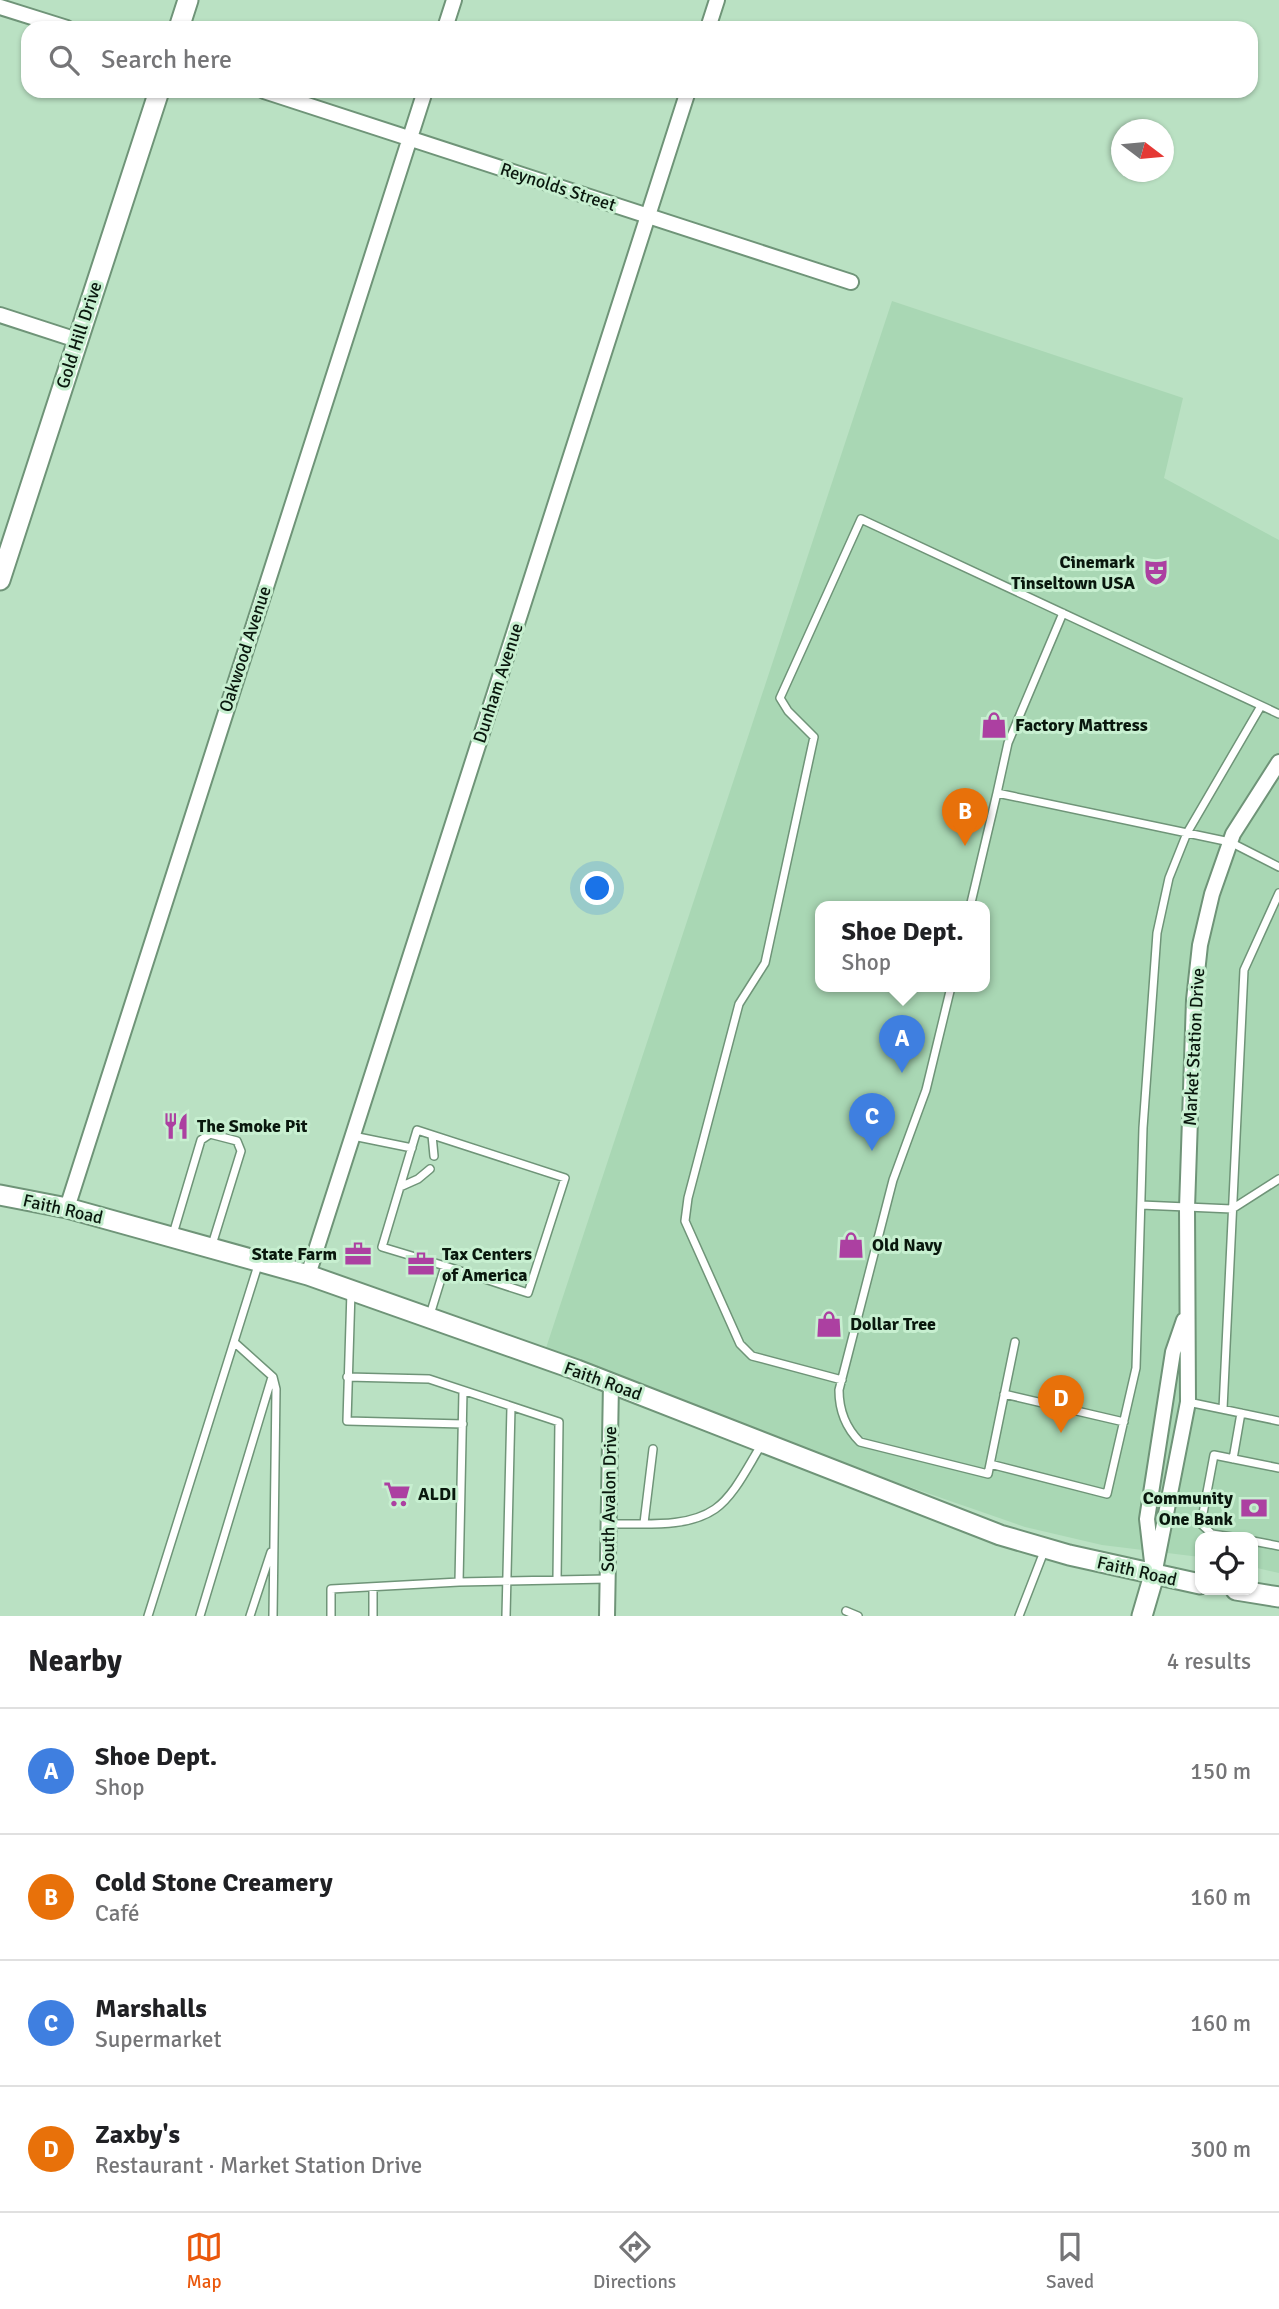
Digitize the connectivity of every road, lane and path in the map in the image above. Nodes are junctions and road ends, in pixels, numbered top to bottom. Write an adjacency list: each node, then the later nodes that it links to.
1 (188, 0): 6 (main road)
2 (454, 0): 7 (street)
3 (717, 0): 8 (street)
4 (0, 7): 5 (street)
5 (45, 21)
6 (181, 21)
7 (447, 21)
8 (710, 21)
9 (157, 98): 17 (main road, Gold Hill Drive)
10 (286, 98): 13 (street, Reynolds Street)
11 (423, 98): 13 (street, Oakwood Avenue)
12 (686, 98): 14 (street, Dunham Avenue)
13 (410, 138): 14 (street, Reynolds Street); 39 (street, Oakwood Avenue)
14 (648, 217): 15 (street, Reynolds Street); 31 (street, Dunham Avenue)
15 (851, 282)
16 (0, 315): 17 (street)
17 (77, 340): 18 (main road, Gold Hill Drive)
18 (0, 580)
19 (1062, 613): 20 (lane); 23 (lane); 54 (lane)
20 (1261, 706): 21 (lane); 24 (lane)
21 (1279, 714)
22 (1279, 762): 25 (street, Market Station Drive)
23 (997, 793): 24 (lane); 28 (lane)
24 (1186, 833): 25 (lane); 38 (lane)
25 (1230, 842): 26 (lane); 40 (street, Market Station Drive)
26 (1279, 867)
27 (1279, 893): 41 (lane)
28 (971, 901)
29 (950, 992): 54 (lane)
30 (432, 1135): 32 (lane); 33 (lane); 45 (lane)
31 (353, 1136): 32 (lane); 46 (street, Dunham Avenue)
32 (412, 1148): 36 (lane)
33 (434, 1156)
34 (429, 1169): 36 (lane)
35 (1279, 1179): 41 (lane)
36 (400, 1187): 45 (lane)
37 (0, 1195): 39 (main road, Faith Road)
38 (1141, 1205): 40 (lane); 63 (lane)
39 (67, 1208): 42 (main road, Faith Road)
40 (1187, 1208): 41 (lane); 48 (street, Market Station Drive)
41 (1232, 1209): 60 (lane)
42 (172, 1237): 43 (main road, Faith Road); 43 (lane)
43 (211, 1248): 44 (main road, Faith Road)
44 (259, 1262): 46 (main road, Faith Road); 50 (lane)
45 (445, 1266): 49 (lane)
46 (308, 1275): 47 (main road, Faith Road)
47 (351, 1291): 49 (main road, Faith Road); 53 (lane)
48 (1188, 1309): 58 (street, Market Station Drive); 77 (street, Market Station Drive)
49 (429, 1318): 55 (main road, Faith Road)
50 (234, 1342): 52 (lane); 87 (lane)
51 (1015, 1342): 57 (lane)
52 (272, 1377): 74 (lane); 88 (lane)
53 (347, 1377): 56 (lane); 64 (lane)
54 (842, 1380): 68 (lane)
55 (611, 1383): 65 (main road, Faith Road); 71 (street, South Avalon Drive)
56 (463, 1391): 59 (lane); 64 (lane)
57 (1004, 1394): 63 (lane); 68 (lane)
58 (1188, 1402): 60 (lane); 77 (street, Market Station Drive)
59 (511, 1407): 78 (lane); 80 (lane)
60 (1223, 1409): 61 (lane)
61 (1241, 1413): 62 (lane); 67 (lane)
62 (1279, 1421)
63 (1124, 1422): 68 (lane)
64 (463, 1424): 81 (lane)
65 (763, 1443): 70 (lane); 76 (main road, Faith Road)
66 (653, 1449): 70 (lane)
67 (1233, 1459): 69 (lane); 72 (lane)
68 (990, 1464)
69 (1279, 1468)
70 (644, 1523): 71 (lane)
71 (609, 1524): 79 (street, South Avalon Drive)
72 (1210, 1532)
73 (1258, 1542): 75 (lane)
74 (273, 1544): 89 (lane); 90 (lane)
75 (1279, 1546)
76 (1045, 1549): 77 (main road, Faith Road); 96 (lane)
77 (1154, 1575): 82 (main road, Faith Road); 97 (main road, Market Station Drive)
78 (557, 1579): 79 (lane); 80 (lane)
79 (608, 1579): 94 (street, South Avalon Drive)
80 (505, 1580): 81 (lane); 93 (lane)
81 (459, 1582): 83 (lane)
82 (1195, 1583)
83 (373, 1587): 91 (lane); 92 (lane)
84 (1258, 1594): 85 (main road)
85 (1279, 1597)
86 (846, 1611): 95 (lane)
87 (148, 1616)
88 (200, 1616)
89 (250, 1616)
90 (273, 1616)
91 (331, 1616)
92 (373, 1616)
93 (506, 1616)
94 (607, 1616)
95 (858, 1616)
96 (1019, 1616)
97 (1142, 1616)

